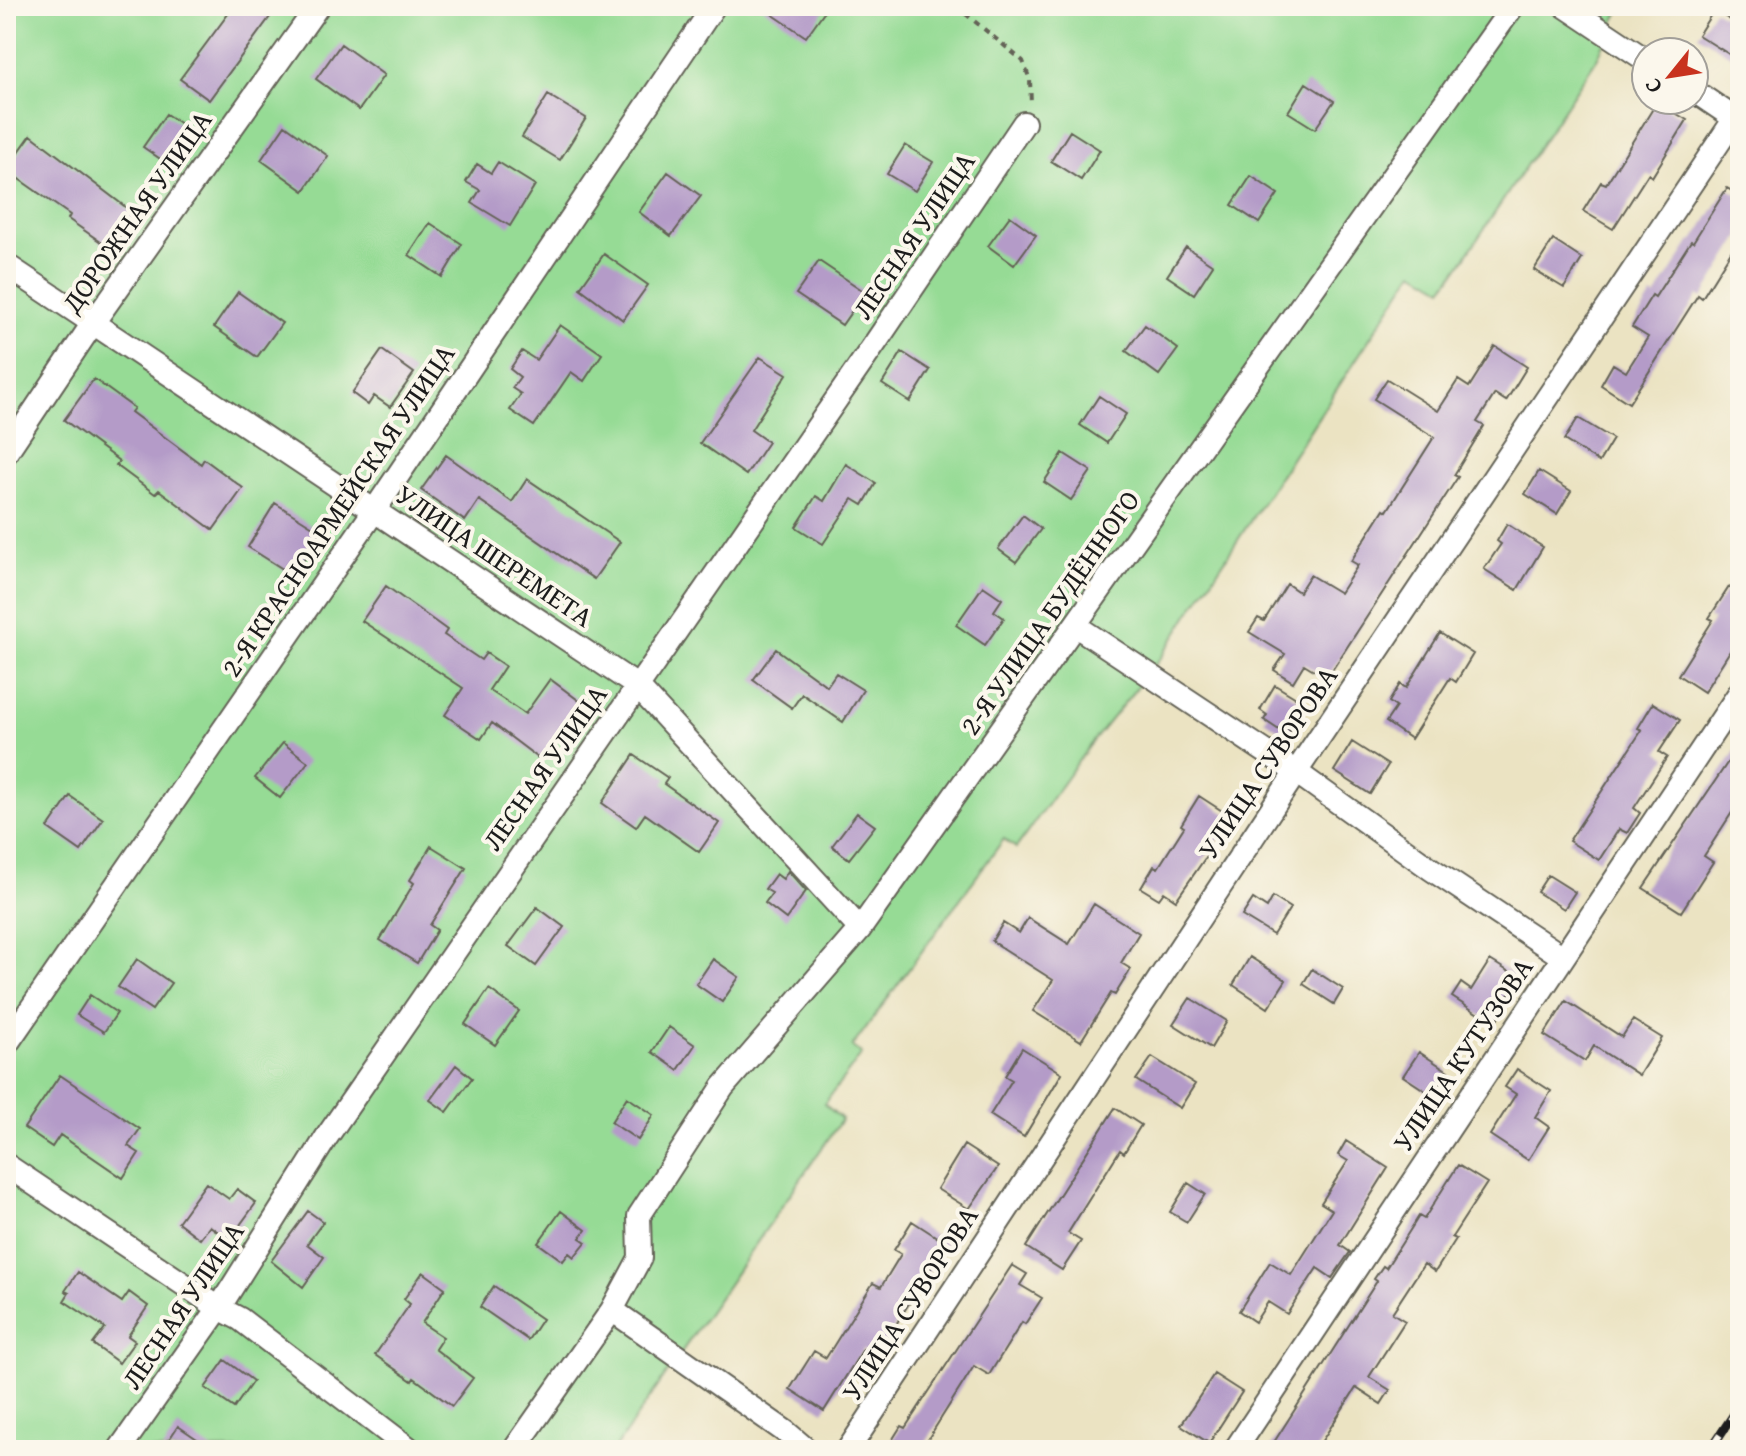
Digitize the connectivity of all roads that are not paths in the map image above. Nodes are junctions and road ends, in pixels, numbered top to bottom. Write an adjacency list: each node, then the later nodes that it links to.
1 (318, 6): 10 (street, ДОРОЖНАЯ УЛИЦА)
2 (714, 6): 12 (street, 2-Я КРАСНОАРМЕЙСКАЯ УЛИЦА)
3 (1513, 6): 13 (street, 2-Я УЛИЦА БУДЁННОГО)
4 (1565, 6): 5 (street)
5 (1630, 49)
6 (1710, 100): 7 (street)
7 (1738, 117): 16 (street, УЛИЦА СУВОРОВА)
8 (1024, 123): 14 (street, ЛЕСНАЯ УЛИЦА)
9 (6, 265): 10 (street, УЛИЦА ШЕРЕМЕТА)
10 (93, 323): 11 (street, ДОРОЖНАЯ УЛИЦА); 12 (street, УЛИЦА ШЕРЕМЕТА)
11 (6, 453)
12 (374, 511): 14 (street, УЛИЦА ШЕРЕМЕТА); 19 (street, 2-Я КРАСНОАРМЕЙСКАЯ УЛИЦА)
13 (1076, 626): 16 (street); 17 (street, 2-Я УЛИЦА БУДЁННОГО)
14 (637, 686): 17 (street, УЛИЦА ШЕРЕМЕТА); 21 (street, ЛЕСНАЯ УЛИЦА)
15 (1740, 692): 18 (street, УЛИЦА КУТУЗОВА)
16 (1296, 772): 18 (street); 27 (street, УЛИЦА СУВОРОВА)
17 (860, 929): 22 (street, 2-Я УЛИЦА БУДЁННОГО)
18 (1563, 957): 28 (street, УЛИЦА КУТУЗОВА)
19 (6, 1045)
20 (6, 1165): 21 (street)
21 (219, 1308): 23 (street, ЛЕСНАЯ УЛИЦА); 24 (street)
22 (612, 1310): 25 (street, 2-Я УЛИЦА БУДЁННОГО); 26 (street)
23 (119, 1450)
24 (411, 1450)
25 (514, 1450)
26 (807, 1450)
27 (848, 1450)
28 (1235, 1450)

